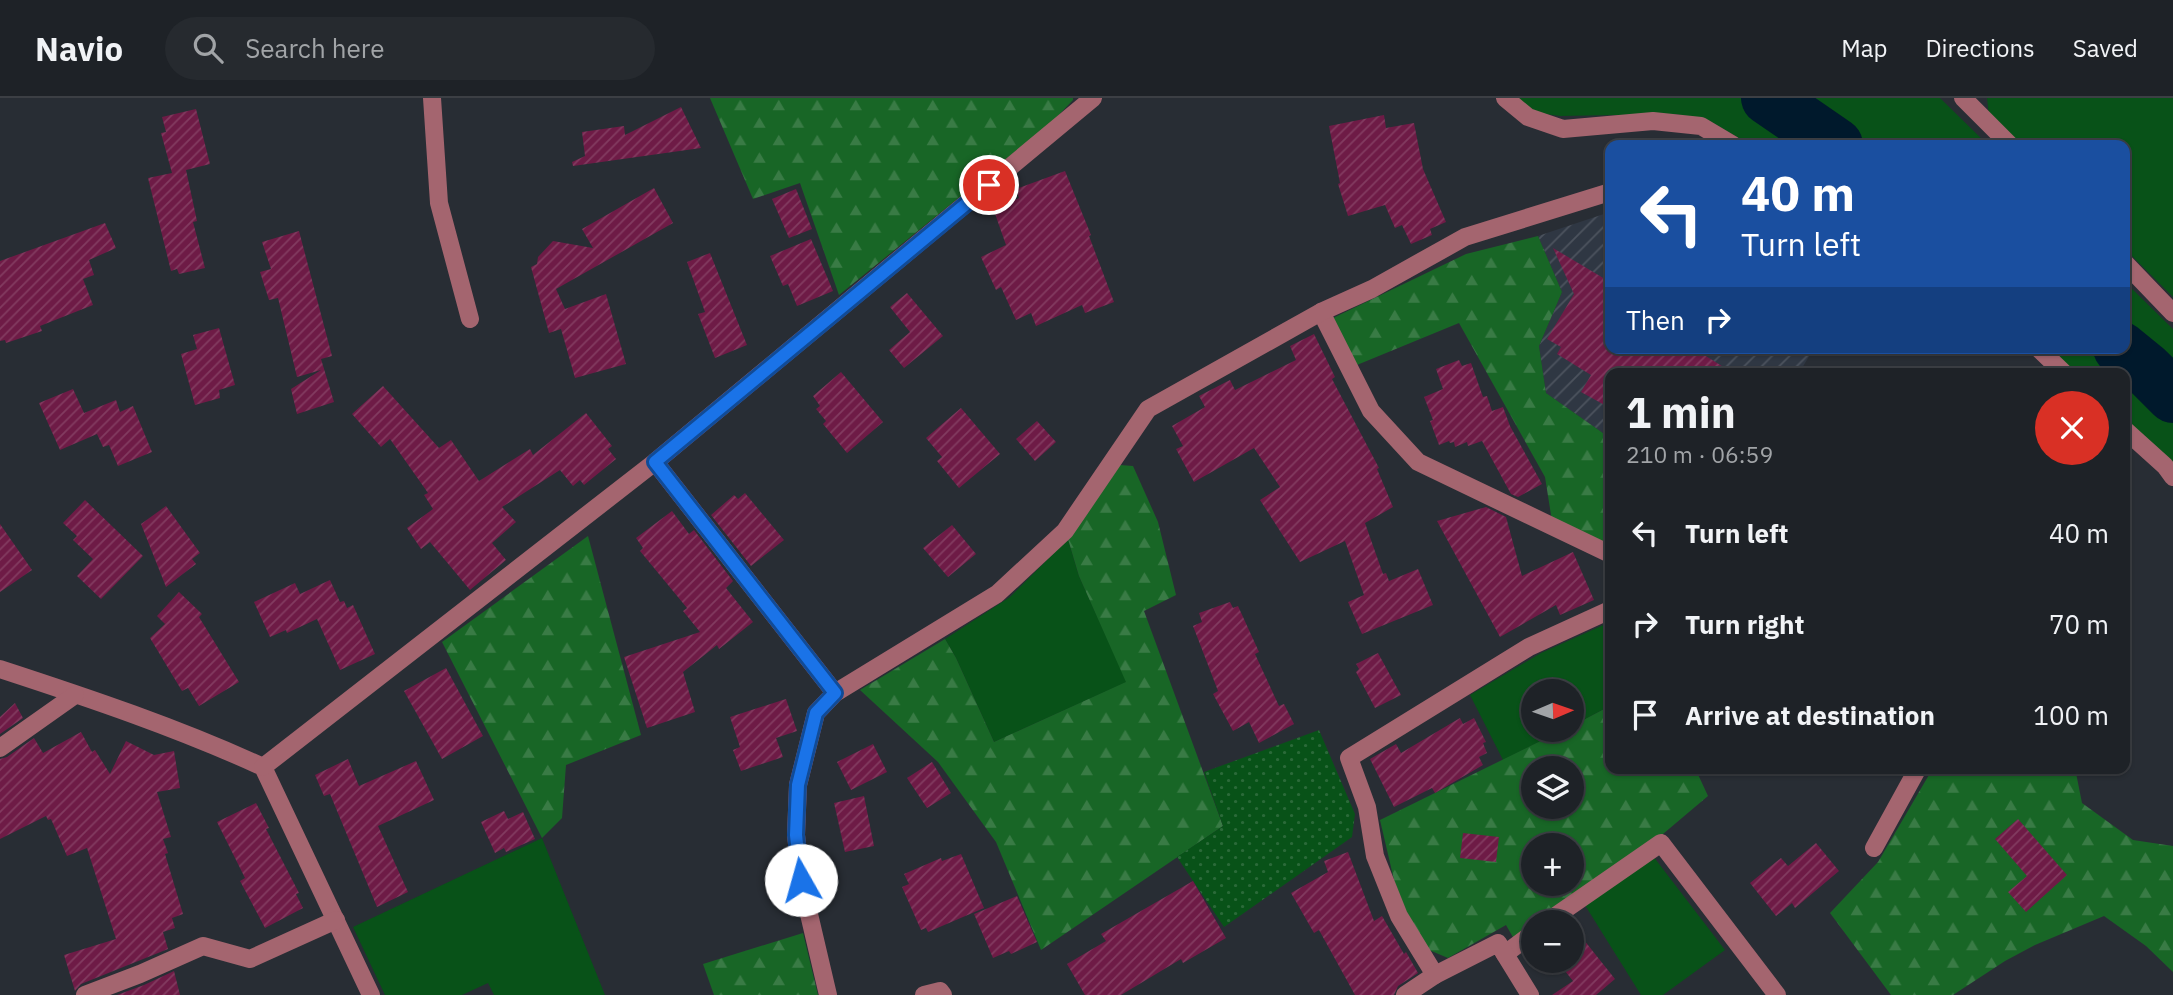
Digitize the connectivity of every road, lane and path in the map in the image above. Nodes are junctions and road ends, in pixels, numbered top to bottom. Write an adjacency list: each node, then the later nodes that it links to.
1 (432, 98): 11 (street)
2 (1093, 98): 15 (street)
3 (1505, 98): 5 (street)
4 (1963, 98): 6 (street)
5 (1725, 140)
6 (2005, 140)
7 (1605, 194): 9 (street)
8 (2130, 268): 10 (street)
9 (1321, 312): 17 (street); 20 (street)
10 (2173, 313)
11 (470, 319)
12 (2044, 354): 13 (street)
13 (2059, 368)
14 (2130, 434): 16 (street)
15 (655, 462): 20 (street); 23 (street)
16 (2173, 477)
17 (1605, 552)
18 (1605, 612): 30 (street)
19 (0, 669): 21 (street)
20 (835, 693): 33 (street)
21 (75, 695): 22 (street); 23 (street)
22 (0, 748)
23 (263, 766): 27 (street)
24 (1915, 774): 25 (street)
25 (1874, 848)
26 (1564, 910): 38 (street)
27 (336, 919): 31 (street); 32 (street)
28 (1521, 942): 29 (street)
29 (1505, 954): 30 (street); 37 (street)
30 (1435, 975): 36 (street)
31 (85, 995)
32 (371, 995)
33 (828, 995)
34 (925, 995): 35 (street)
35 (943, 995)
36 (1405, 995)
37 (1530, 995)
38 (1777, 995)

